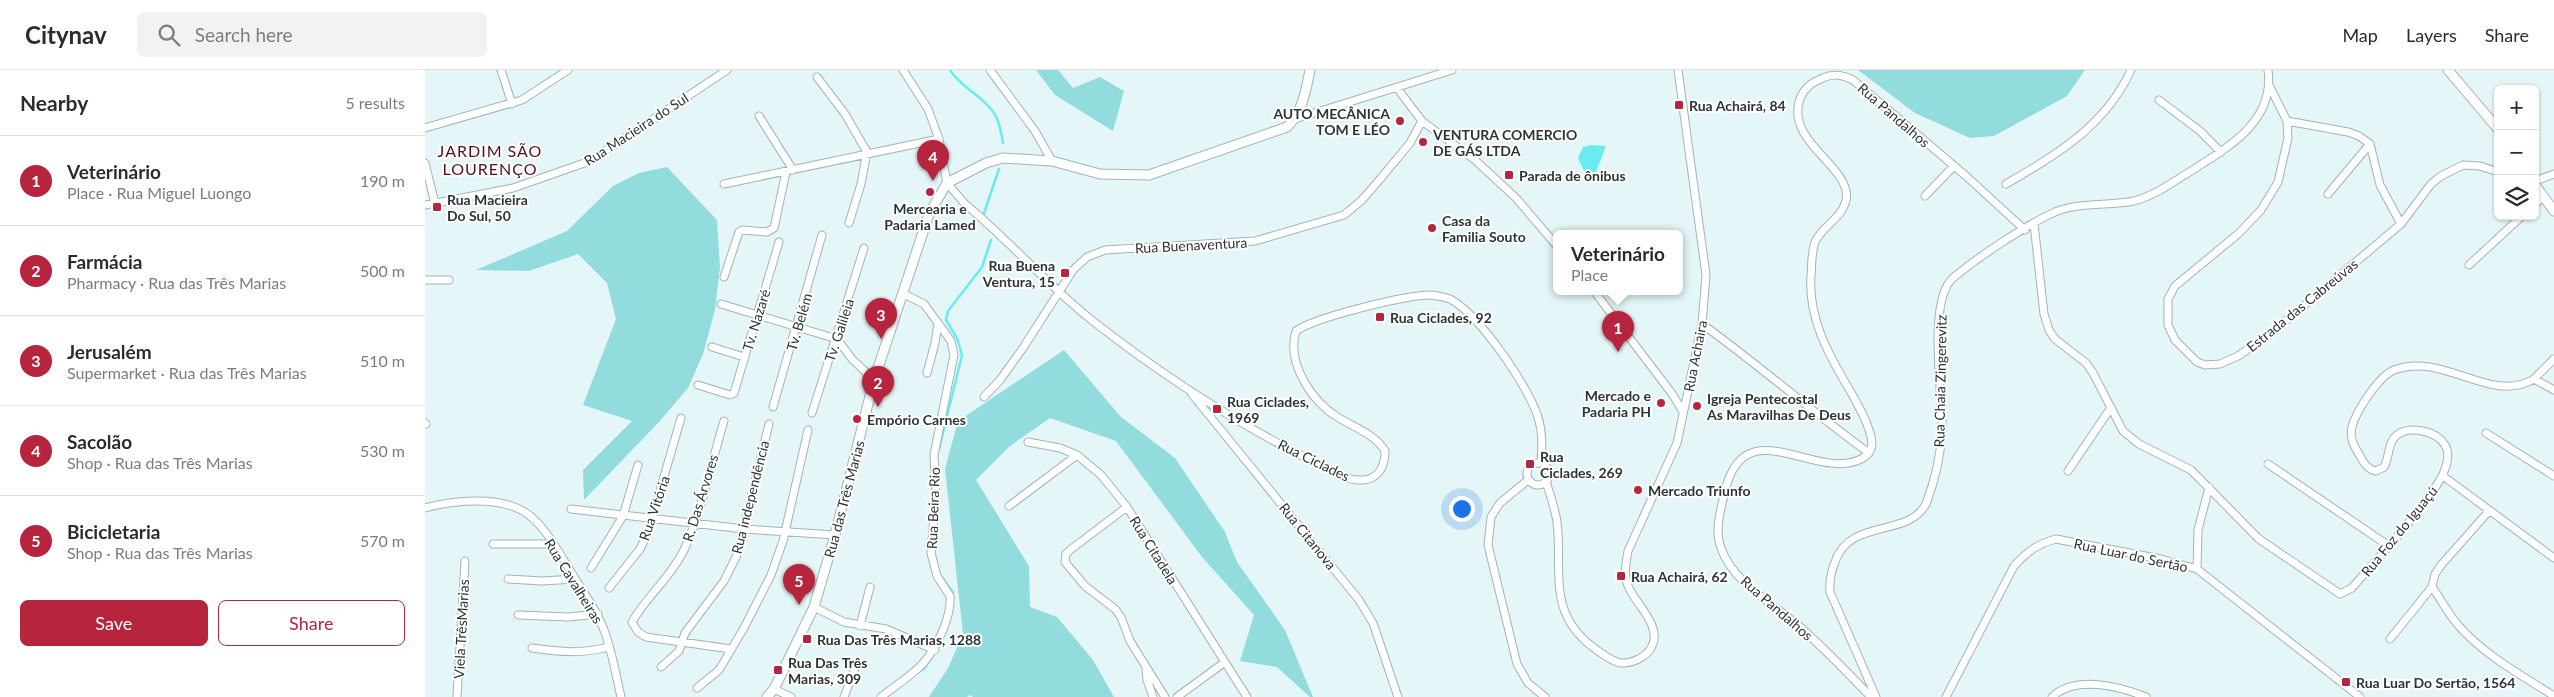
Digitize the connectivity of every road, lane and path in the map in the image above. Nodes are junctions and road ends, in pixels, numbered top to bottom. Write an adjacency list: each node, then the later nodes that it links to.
1 (501, 70): 16 (street)
2 (568, 70): 16 (street)
3 (727, 70): 42 (street, Rua Macieira do Sul)
4 (903, 70): 23 (street)
5 (990, 70): 27 (street)
6 (1310, 70): 18 (street)
7 (1452, 70): 14 (street)
8 (1678, 70): 64 (street, Rua Achaira)
9 (2131, 70): 36 (street)
10 (2268, 70): 13 (street)
11 (2448, 70): 21 (street)
12 (817, 77): 25 (street)
13 (2270, 87): 20 (street, Estrada das Cabreúvas); 26 (street, Rua Chaia Zingerevitz)
14 (1397, 88): 18 (street); 19 (street)
15 (2159, 100): 26 (street)
16 (512, 104): 22 (street)
17 (759, 116): 30 (street)
18 (1295, 119): 27 (street)
19 (1422, 120): 51 (street); 58 (street, Rua Buenaventura)
20 (2287, 121): 24 (street); 48 (street, Estrada das Cabreúvas)
21 (2494, 124)
22 (425, 128)
23 (939, 139): 25 (street); 34 (street)
24 (2370, 144): 38 (street); 48 (street)
25 (867, 152): 30 (street); 46 (street)
26 (2221, 152): 47 (street, Rua Chaia Zingerevitz)
27 (1052, 161): 34 (street)
28 (425, 163): 42 (street)
29 (1955, 166): 39 (street); 49 (street, Rua Pandalhos); 87 (street, Rua Pandalhos)
30 (790, 171): 35 (street); 55 (street)
31 (2494, 171): 48 (street, Estrada das Cabreúvas)
32 (2554, 174): 33 (street)
33 (2539, 180)
34 (947, 183): 58 (street, Rua Ciclades); 59 (street, Rua das Três Marias)
35 (724, 184)
36 (2006, 184)
37 (2539, 191): 40 (street)
38 (2328, 194)
39 (1925, 196)
40 (2543, 197): 41 (street); 44 (street)
41 (2539, 200)
42 (435, 203): 43 (street, Rua Macieira do Sul)
43 (425, 205)
44 (2554, 211)
45 (2518, 220): 54 (street)
46 (849, 223)
47 (2034, 224): 49 (street, Rua Chaia Zingerevitz); 78 (street)
48 (2401, 224)
49 (2025, 230): 152 (street, Rua Chaia Zingerevitz)
50 (823, 235): 65 (street, Tv. Belém)
51 (1553, 241)
52 (779, 242): 62 (street, Tv. Nazaré)
53 (864, 248): 66 (street, Tv. Galileia)
54 (2469, 265)
55 (724, 277)
56 (425, 280): 57 (street)
57 (449, 280)
58 (1059, 291): 75 (street, Rua Ciclades); 76 (street, Rua Buenaventura)
59 (902, 293): 63 (street, Rua Beira Rio); 72 (street, Rua das Três Marias)
60 (1597, 295): 79 (street)
61 (721, 304): 62 (street)
62 (757, 315): 65 (street); 68 (street, Tv. Nazaré)
63 (937, 323): 70 (street); 130 (street, Rua Beira Rio)
64 (1702, 324): 79 (street, Rua Achaira); 87 (street)
65 (796, 327): 66 (street); 77 (street, Tv. Belém)
66 (837, 339): 72 (street); 80 (street, Tv. Galileia)
67 (712, 347): 68 (street)
68 (744, 357): 73 (street, Tv. Nazaré)
69 (2554, 359): 71 (street)
70 (927, 373)
71 (2535, 379): 74 (street); 93 (street, Rua Foz do Iguaçú)
72 (874, 380): 108 (street, Rua das Três Marias)
73 (698, 385)
74 (2554, 390)
75 (1189, 391): 89 (street, Rua Ciclades); 149 (street, Rua Citanova)
76 (984, 397)
77 (773, 407)
78 (2111, 409): 92 (street); 97 (street)
79 (1683, 412): 96 (street, Rua Achaira)
80 (812, 413)
81 (681, 418): 104 (street, Rua Vitória)
82 (724, 421): 105 (street, R. Das Árvores)
83 (769, 424): 106 (street, Rua independência)
84 (808, 430): 107 (street)
85 (2487, 432): 94 (street)
86 (1028, 442): 88 (street, Rua Citadela)
87 (1869, 453): 151 (street, Rua Pandalhos)
88 (1077, 455): 98 (street); 99 (street, Rua Citadela)
89 (1541, 462): 95 (street); 96 (street)
90 (2268, 464): 111 (street)
91 (639, 465): 103 (street)
92 (2068, 471)
93 (2443, 476): 102 (street); 111 (street, Rua Foz do Iguaçú)
94 (2554, 476)
95 (1528, 480): 96 (street); 150 (street)
96 (1546, 482)
97 (2209, 487): 111 (street, Rua Foz do Iguaçú); 115 (street)
98 (1009, 506)
99 (1127, 507): 131 (street, Rua Citadela); 134 (street)
100 (425, 508): 110 (street, Rua Cavalheiras)
101 (571, 509): 103 (street)
102 (2489, 512): 112 (street); 119 (street)
103 (623, 516): 104 (street); 114 (street)
104 (653, 518): 105 (street); 120 (street, Rua Vitória)
105 (695, 523): 106 (street); 126 (street, R. Das Árvores)
106 (744, 529): 107 (street); 126 (street, Rua independência)
107 (784, 533): 108 (street); 129 (street)
108 (835, 536): 121 (street, Rua das Três Marias)
109 (493, 544): 110 (street)
110 (554, 544): 117 (street, Rua Cavalheiras)
111 (2389, 546)
112 (2554, 558)
113 (465, 561): 139 (street, Viela TrêsMarias)
114 (591, 568)
115 (2197, 569): 135 (street, Rua Luar do Sertão); 153 (street, Rua Luar do Sertão)
116 (508, 579): 117 (street)
117 (575, 579): 122 (street, Rua Cavalheiras)
118 (870, 587): 124 (street)
119 (2433, 587): 125 (street); 138 (street)
120 (609, 588)
121 (814, 607): 124 (street); 137 (street, Rua das Três Marias)
122 (598, 614): 123 (street); 127 (street, Rua Cavalheiras)
123 (518, 615)
124 (860, 626): 130 (street)
125 (2390, 639)
126 (682, 642): 129 (street); 133 (street, Rua independência)
127 (609, 647): 128 (street); 140 (street, Rua Cavalheiras)
128 (532, 648)
129 (731, 649): 136 (street)
130 (935, 650): 144 (street, Rua Beira Rio)
131 (1225, 662): 147 (street); 148 (street, Rua Citadela)
132 (856, 666): 143 (street)
133 (661, 667)
134 (1146, 668): 145 (street); 146 (street)
135 (2346, 686): 156 (street); 157 (street, Rua Luar do Sertão)
136 (697, 688)
137 (774, 689): 141 (street, Rua das Três Marias); 142 (street)
138 (2554, 696)
139 (457, 697)
140 (621, 697)
141 (767, 697)
142 (791, 697)
143 (844, 697)
144 (881, 697)
145 (1153, 697)
146 (1165, 697)
147 (1177, 697)
148 (1247, 697)
149 (1398, 697)
150 (1545, 697)
151 (1871, 697)
152 (1876, 697)
153 (1946, 697)
154 (2052, 697): 155 (street)
155 (2145, 697)
156 (2350, 697)
157 (2360, 697)

